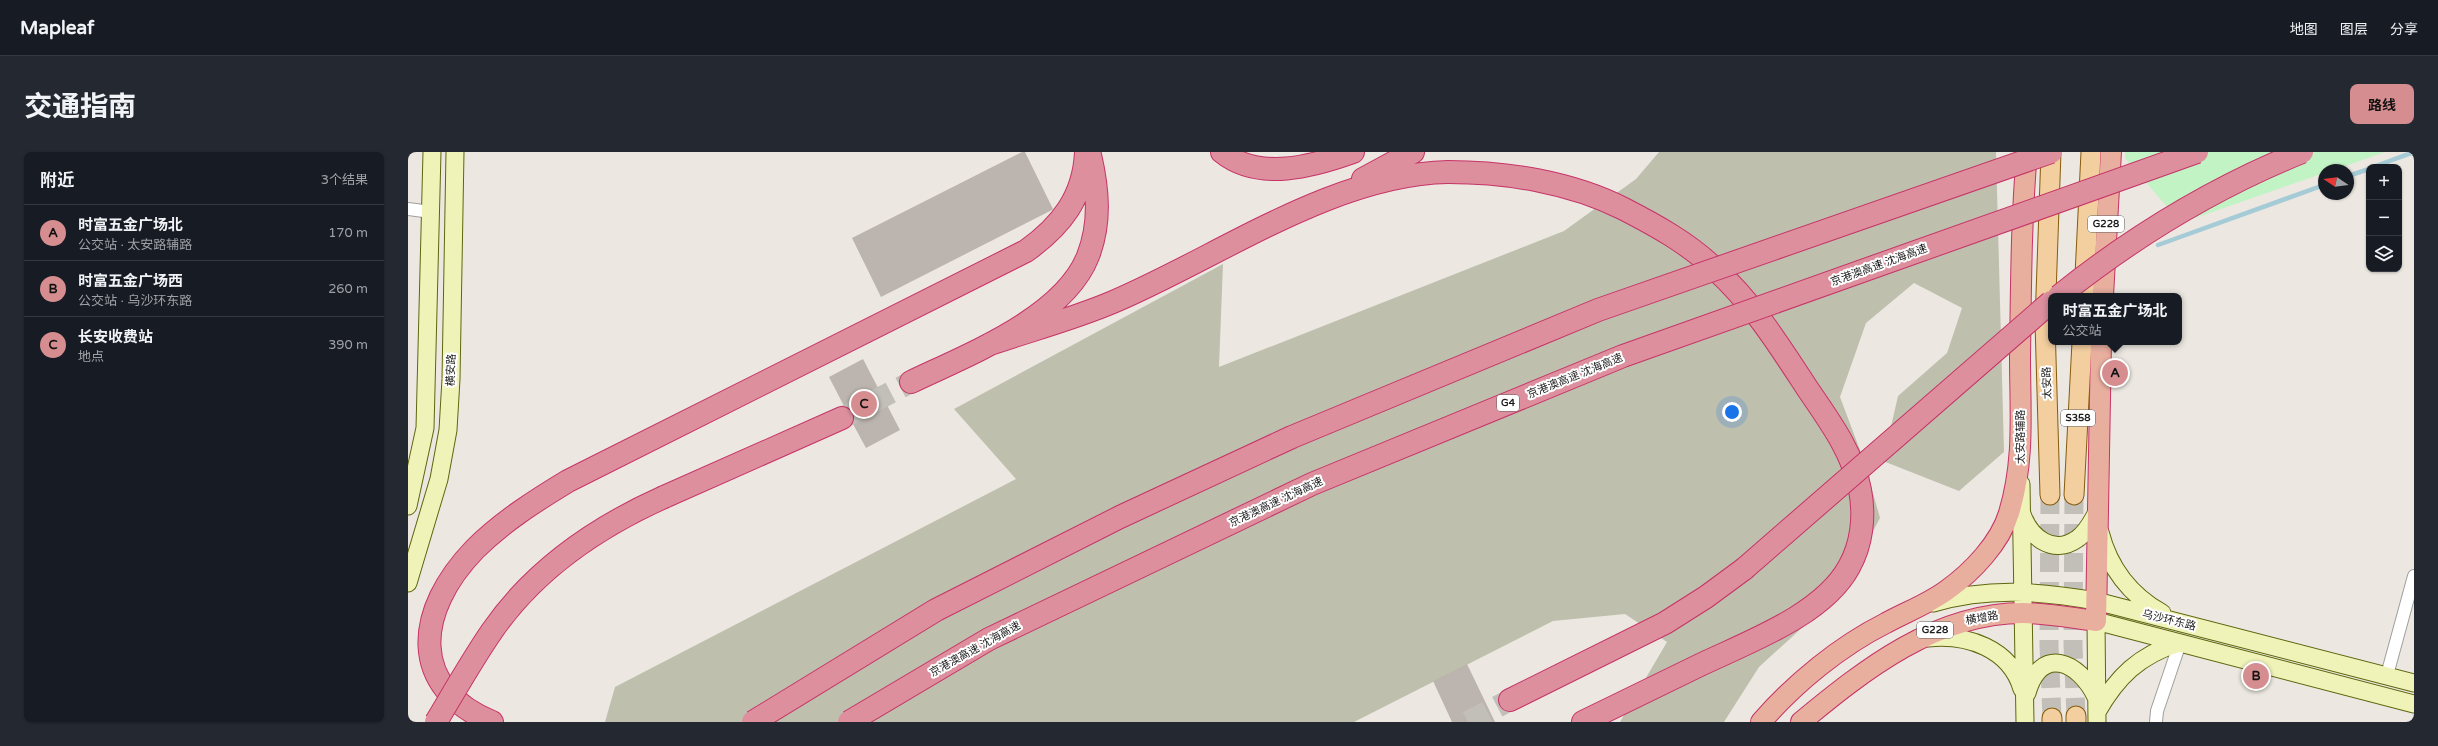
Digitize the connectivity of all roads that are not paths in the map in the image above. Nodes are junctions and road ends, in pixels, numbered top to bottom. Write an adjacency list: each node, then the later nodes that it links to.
1 (432, 152): 16 (main road, 横安路)
2 (455, 152): 33 (main road, 横安路)
3 (1086, 152): 49 (highway)
4 (1089, 152): 21 (highway)
5 (1222, 152): 6 (highway)
6 (1353, 152)
7 (1413, 152): 14 (highway)
8 (2027, 152): 26 (highway, 太安路辅路)
9 (2051, 152): 27 (main road, 太安路 / S358); 50 (highway, bridge)
10 (2091, 152): 18 (main road)
11 (2112, 152): 19 (highway, G228)
12 (2197, 152): 51 (highway, 京港澳高速 沈海高速 / G4, bridge)
13 (2302, 152): 17 (highway, bridge)
14 (1328, 198): 21 (highway); 52 (highway)
15 (408, 209): 16 (street)
16 (431, 212): 29 (main road, 横安路)
17 (2063, 293)
18 (2084, 293)
19 (2103, 293)
20 (2048, 305): 45 (highway, bridge)
21 (990, 344): 24 (highway)
22 (2082, 345): 28 (main road, S358)
23 (2101, 345): 31 (highway)
24 (911, 382)
25 (842, 418): 48 (highway, bridge)
26 (2021, 464): 30 (main road, 太安路辅路); 36 (highway, G228)
27 (2050, 495)
28 (2074, 495)
29 (408, 506)
30 (2021, 512): 31 (main road); 34 (main road, 太安路辅路)
31 (2096, 514): 35 (highway); 39 (main road)
32 (2414, 576): 42 (street)
33 (408, 583)
34 (2022, 591): 35 (main road, 乌沙环东路); 36 (main road, 乌沙环东路); 37 (main road, 太安路辅路)
35 (2096, 601): 38 (highway); 39 (main road, 乌沙环东路)
36 (1922, 606): 53 (highway, G228)
37 (2023, 613): 38 (highway, 横增路 / G228); 40 (highway, 横增路 / G228); 44 (main road, 太安路辅路)
38 (2096, 622): 41 (main road, 乌沙环东路); 47 (main road)
39 (2177, 622): 42 (main road, 乌沙环东路)
40 (1920, 638): 44 (main road); 54 (highway, 横增路 / G228)
41 (2180, 643): 46 (main road, 乌沙环东路); 47 (main road); 56 (street)
42 (2387, 676): 43 (main road, 乌沙环东路)
43 (2414, 683)
44 (2026, 698): 47 (main road); 55 (main road, 太安路辅路)
45 (1510, 700)
46 (2414, 704)
47 (2097, 711)
48 (436, 722)
49 (492, 722)
50 (753, 722)
51 (849, 722)
52 (1583, 722)
53 (1761, 722)
54 (1801, 722)
55 (2025, 722)
56 (2156, 722)

